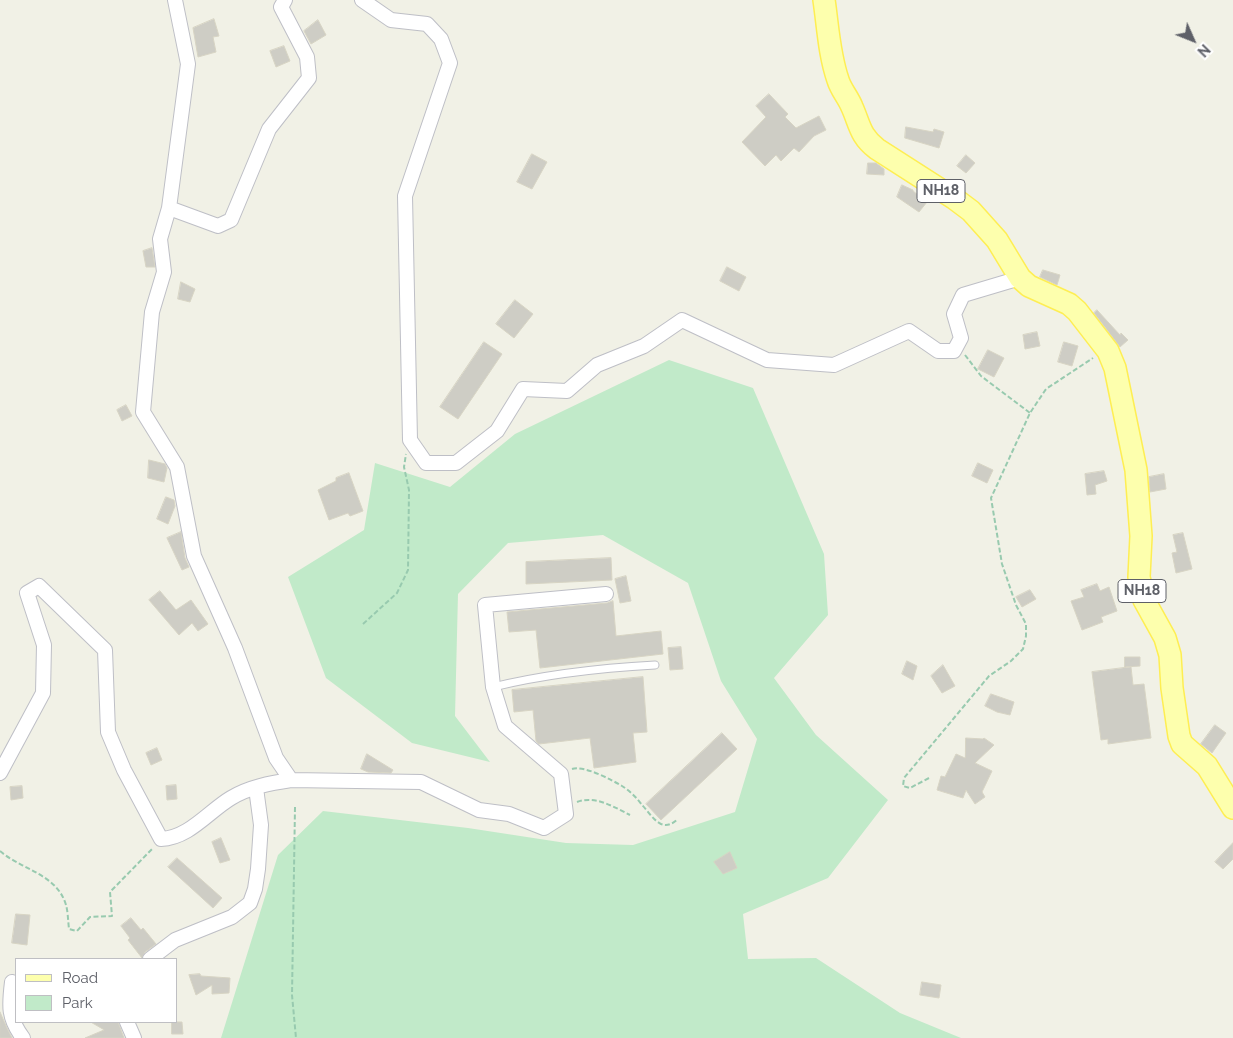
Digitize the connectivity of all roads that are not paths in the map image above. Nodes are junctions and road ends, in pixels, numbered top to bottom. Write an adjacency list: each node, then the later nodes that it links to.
1 (175, 0): 5 (street)
2 (285, 0): 5 (street)
3 (362, 0): 6 (street)
4 (824, 0): 6 (main road, NH18)
5 (169, 208): 11 (street)
6 (1020, 278): 13 (main road, NH18)
7 (606, 594): 9 (street)
8 (655, 665): 9 (lane)
9 (493, 688): 11 (street)
10 (0, 773): 12 (street)
11 (291, 780): 12 (street)
12 (256, 788): 14 (street)
13 (1233, 808)
14 (151, 958)
15 (12, 982): 17 (street)
16 (127, 1023): 18 (street)
17 (23, 1038)
18 (134, 1038)

